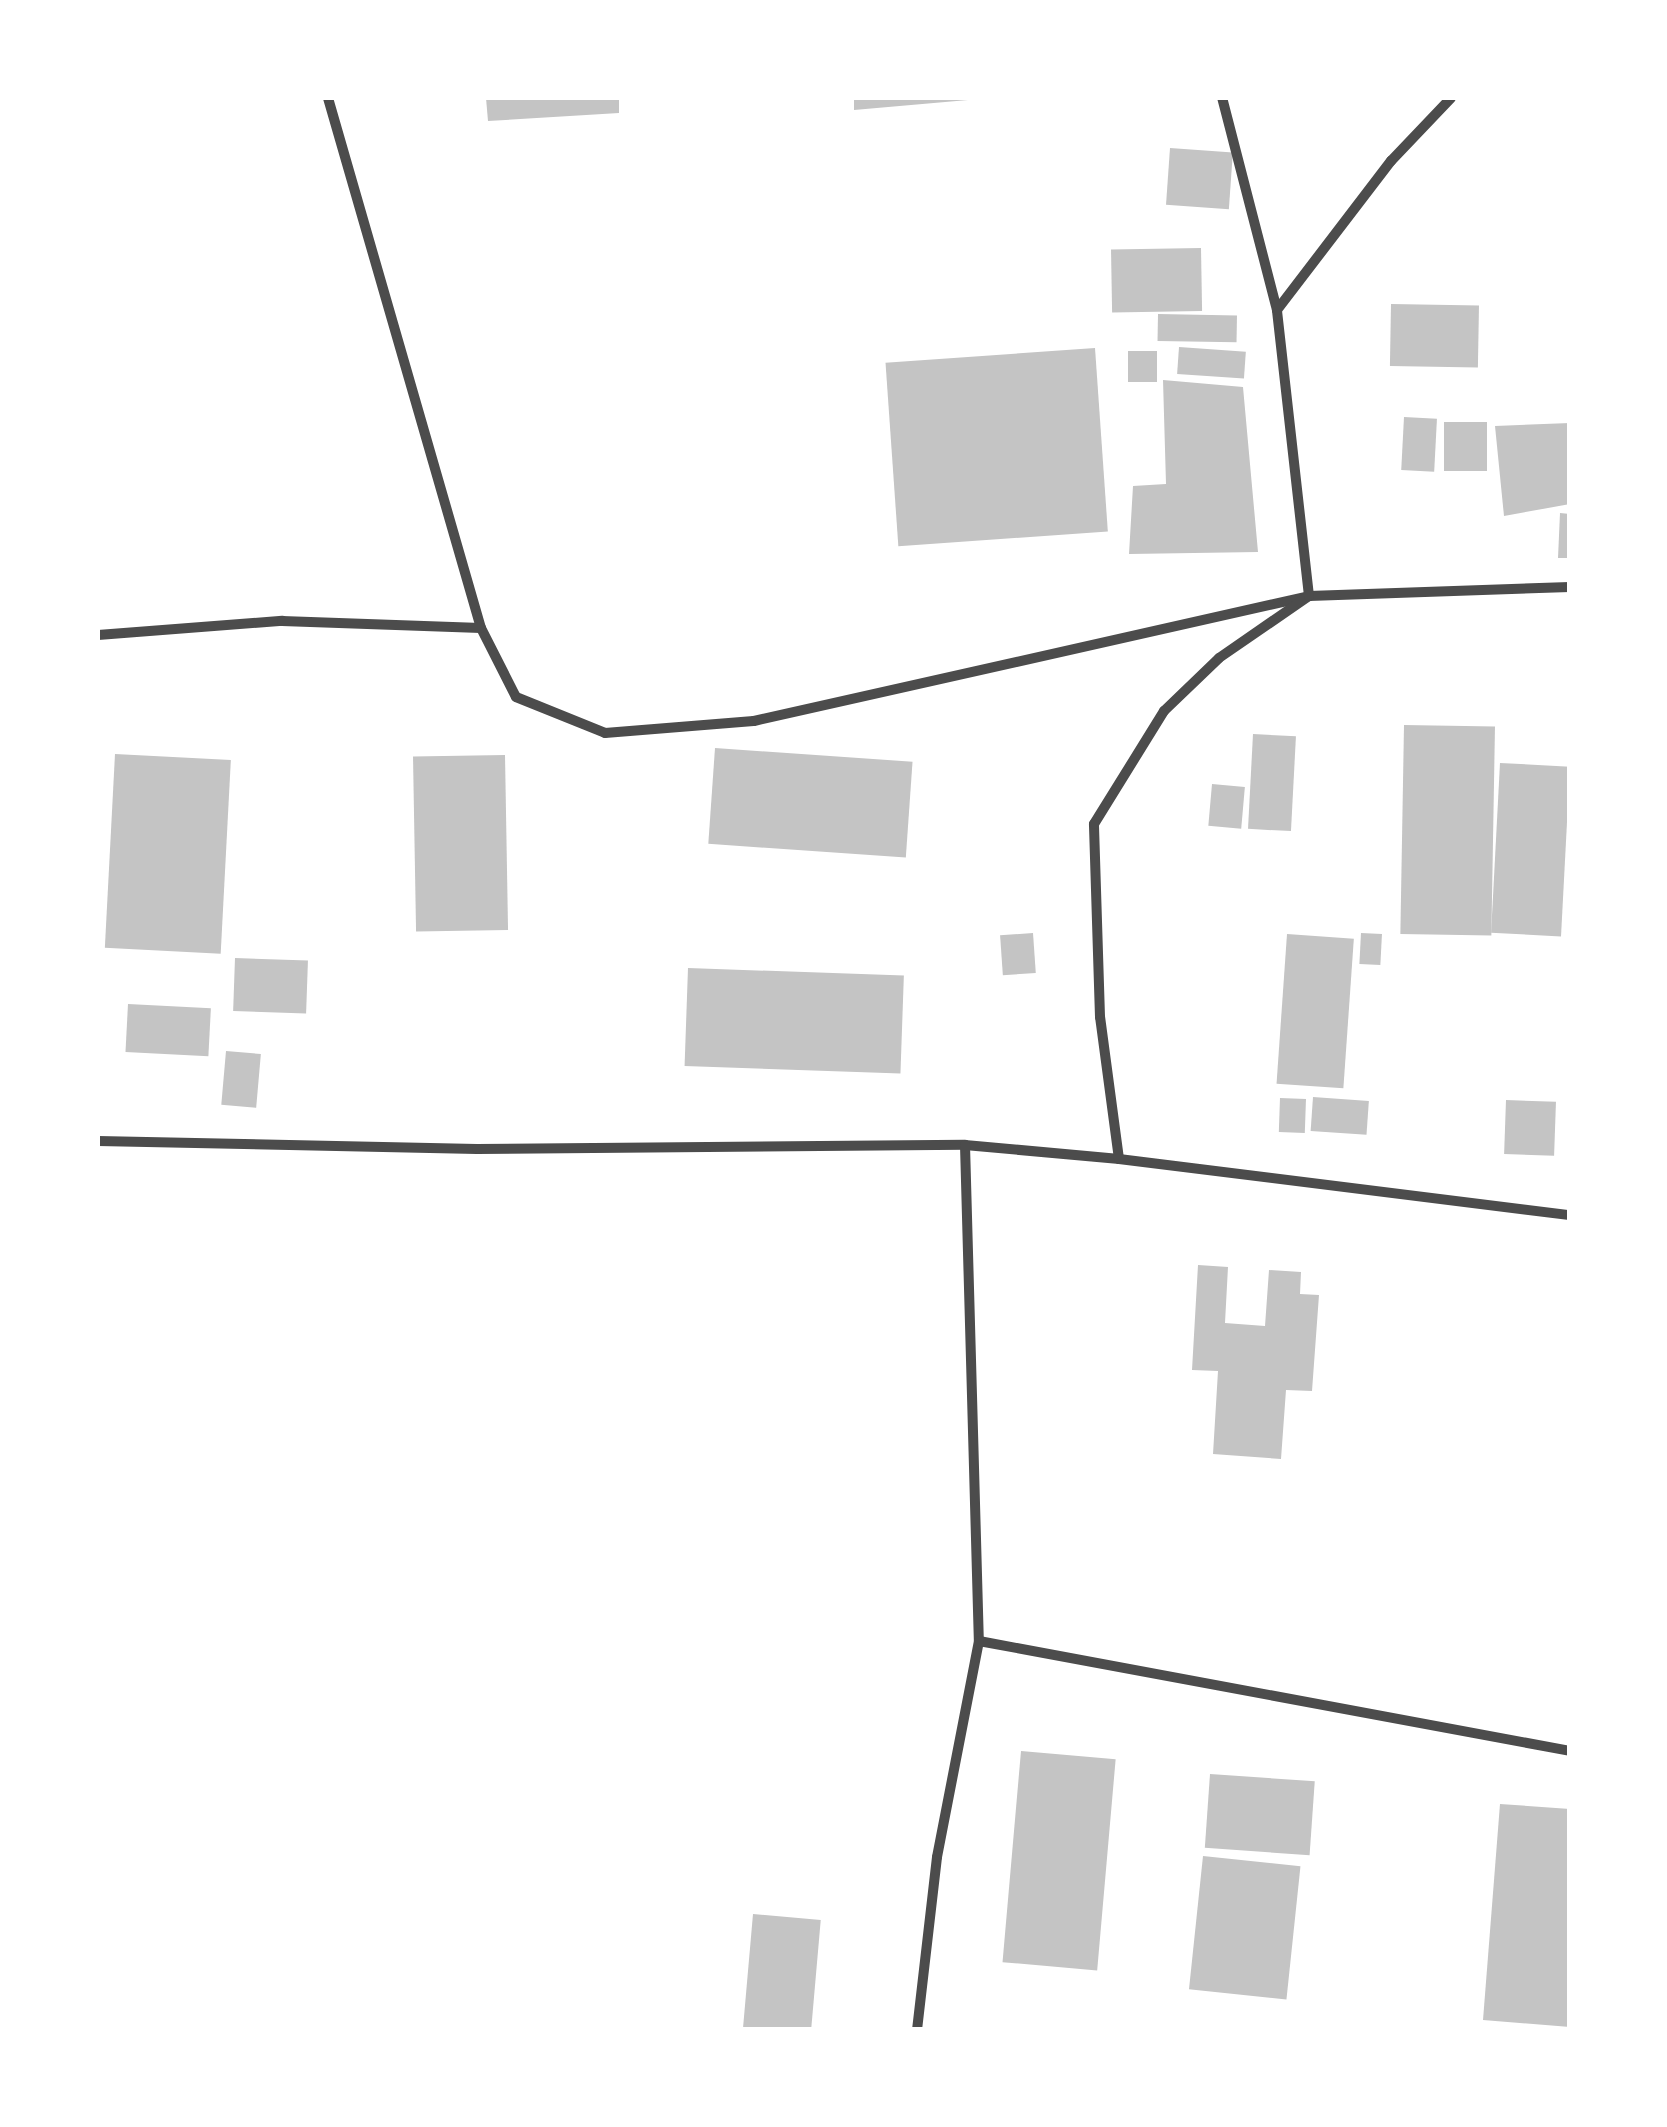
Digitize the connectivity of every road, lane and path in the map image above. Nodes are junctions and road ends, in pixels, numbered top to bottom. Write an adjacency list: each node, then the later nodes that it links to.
1 (328, 98): 7 (street)
2 (1222, 98): 4 (street)
3 (1452, 98): 4 (street)
4 (1277, 310): 6 (street)
5 (1570, 587): 6 (street)
6 (1308, 596): 7 (street); 11 (street)
7 (481, 628): 8 (street)
8 (98, 634)
9 (98, 1141): 10 (street)
10 (966, 1145): 11 (street); 13 (street)
11 (1119, 1159): 12 (street)
12 (1570, 1216)
13 (978, 1640): 14 (street); 15 (street)
14 (1570, 1751)
15 (917, 2030)

